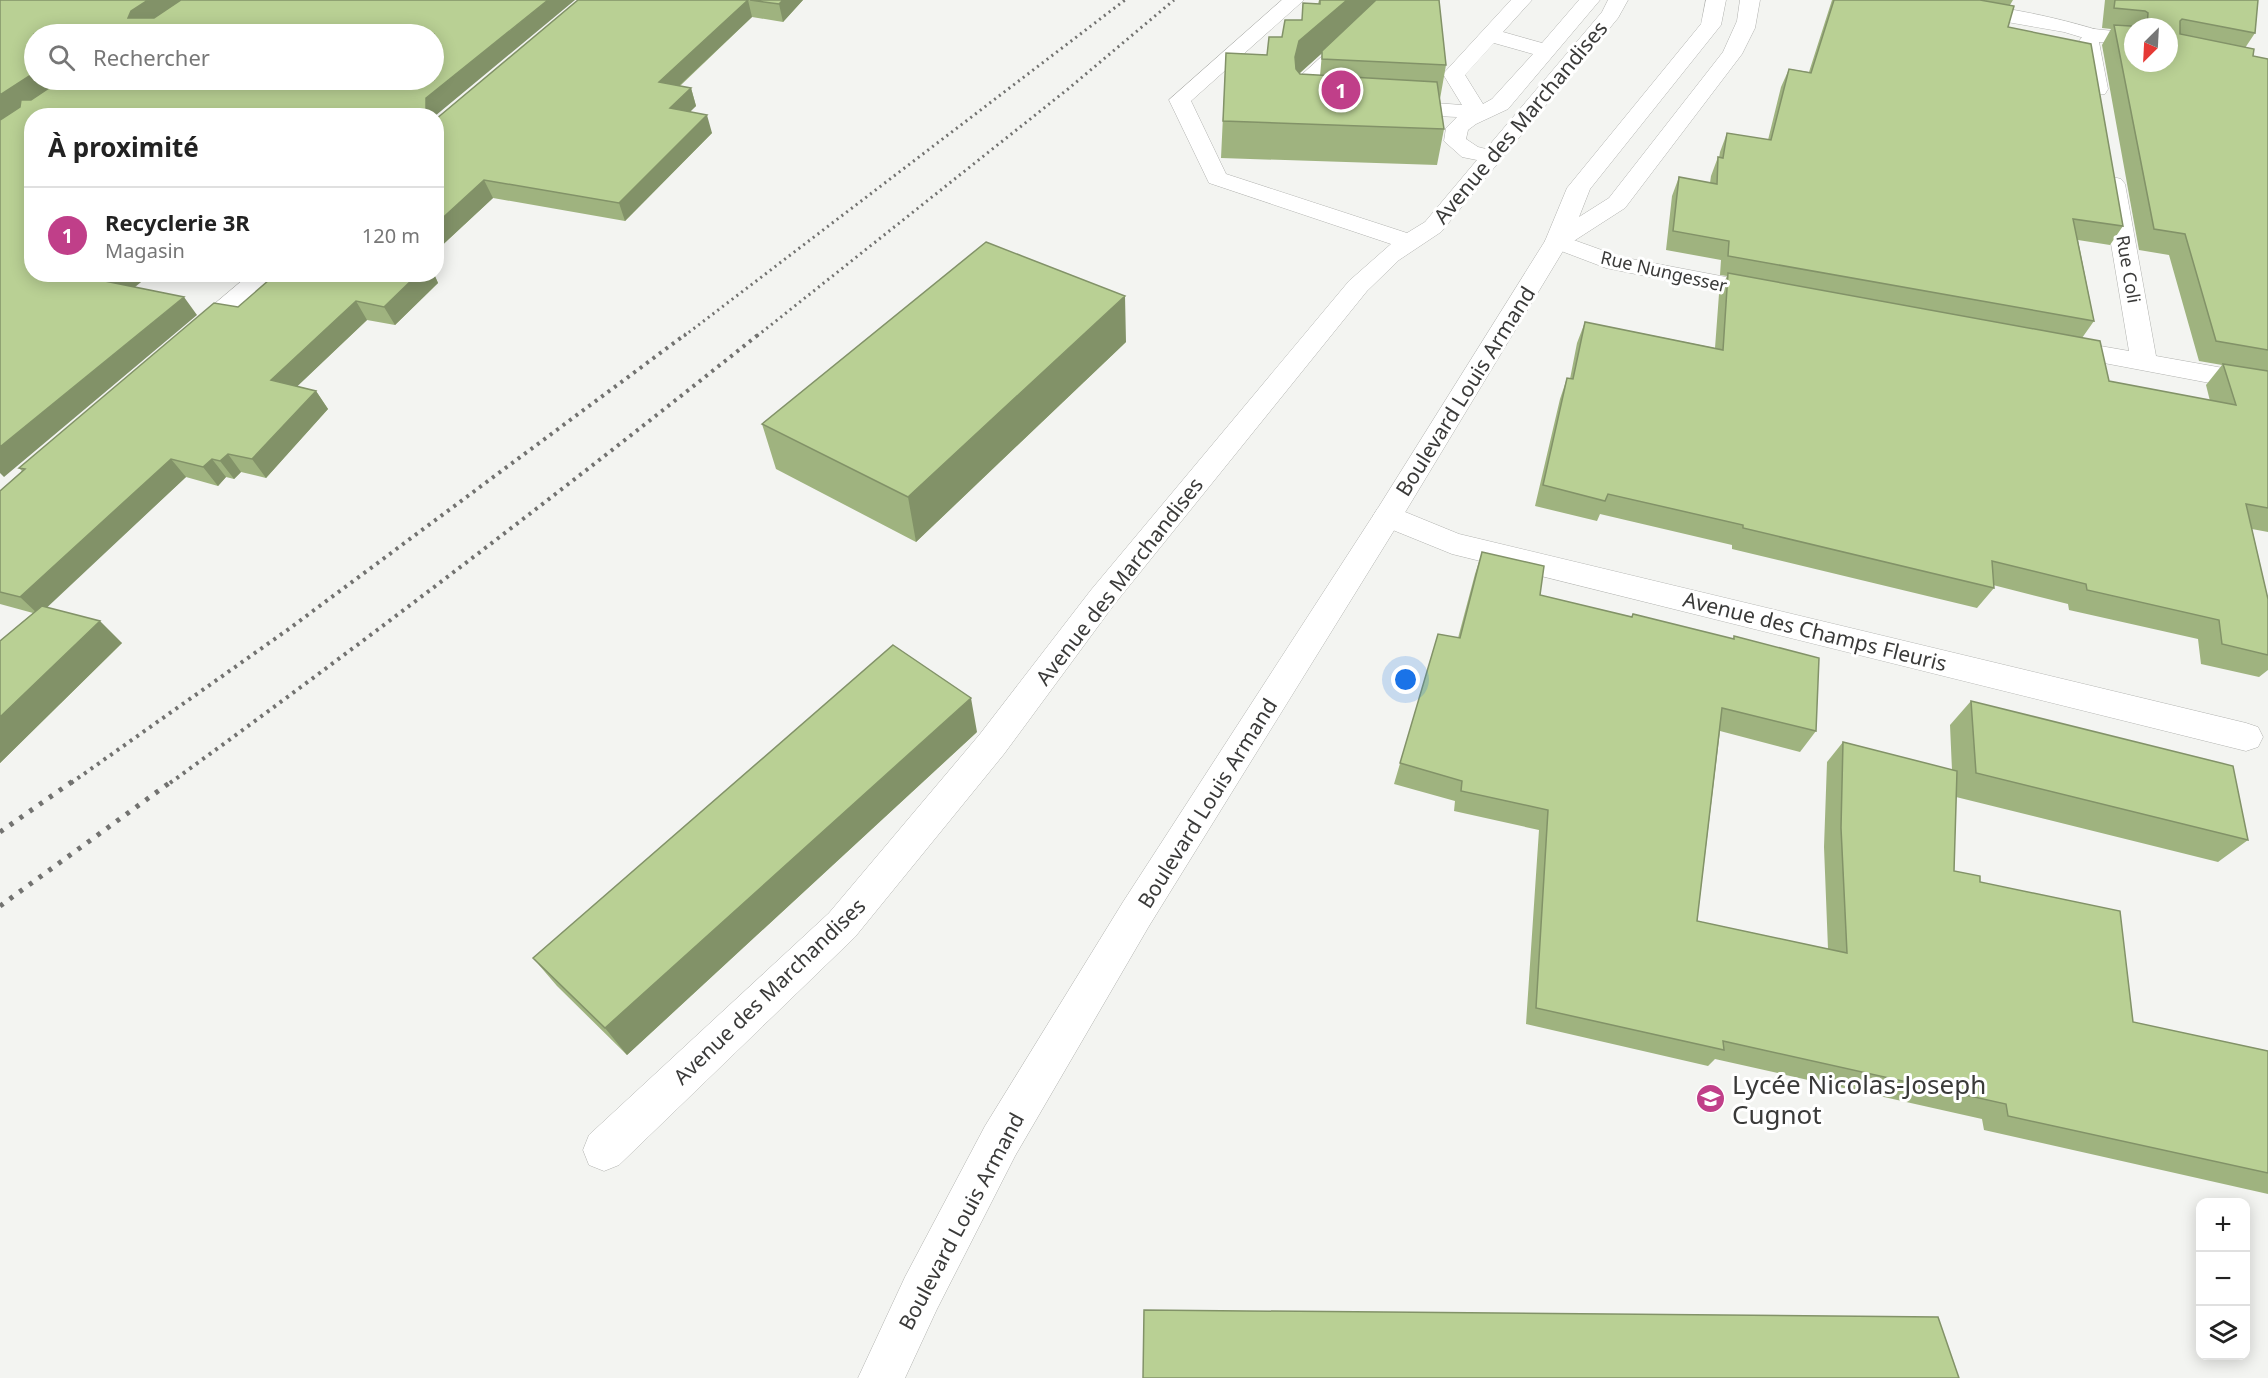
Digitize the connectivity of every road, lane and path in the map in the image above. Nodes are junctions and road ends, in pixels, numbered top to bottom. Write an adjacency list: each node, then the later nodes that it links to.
1 (1294, 0): 20 (main road)
2 (1395, 0): 13 (main road)
3 (1522, 0): 9 (main road)
4 (1590, 0): 12 (main road)
5 (1618, 0): 17 (main road, Avenue des Marchandises)
6 (1716, 0): 19 (main road, Boulevard Louis Armand)
7 (1750, 0): 19 (main road, Boulevard Louis Armand)
8 (1916, 0): 10 (main road)
9 (1490, 35): 12 (main road); 16 (main road)
10 (2094, 35): 11 (main road); 15 (main road)
11 (2124, 38)
12 (1546, 51): 16 (main road)
13 (1338, 104)
14 (1371, 106): 16 (main road)
15 (2100, 108)
16 (1479, 114): 17 (main road)
17 (1490, 157): 20 (main road, Avenue des Marchandises)
18 (2110, 163): 25 (main road, Rue Coli)
19 (1557, 241): 22 (main road, Rue Nungesser); 27 (main road, Boulevard Louis Armand)
20 (1410, 242): 29 (main road, Avenue des Marchandises)
21 (257, 282): 24 (main road)
22 (1794, 298)
23 (2039, 343): 25 (main road)
24 (177, 350)
25 (2144, 362): 26 (main road)
26 (2268, 385)
27 (1388, 516): 28 (main road, Avenue des Champs Fleuris); 30 (main road, Boulevard Louis Armand)
28 (2246, 737)
29 (604, 1150)
30 (881, 1378)

